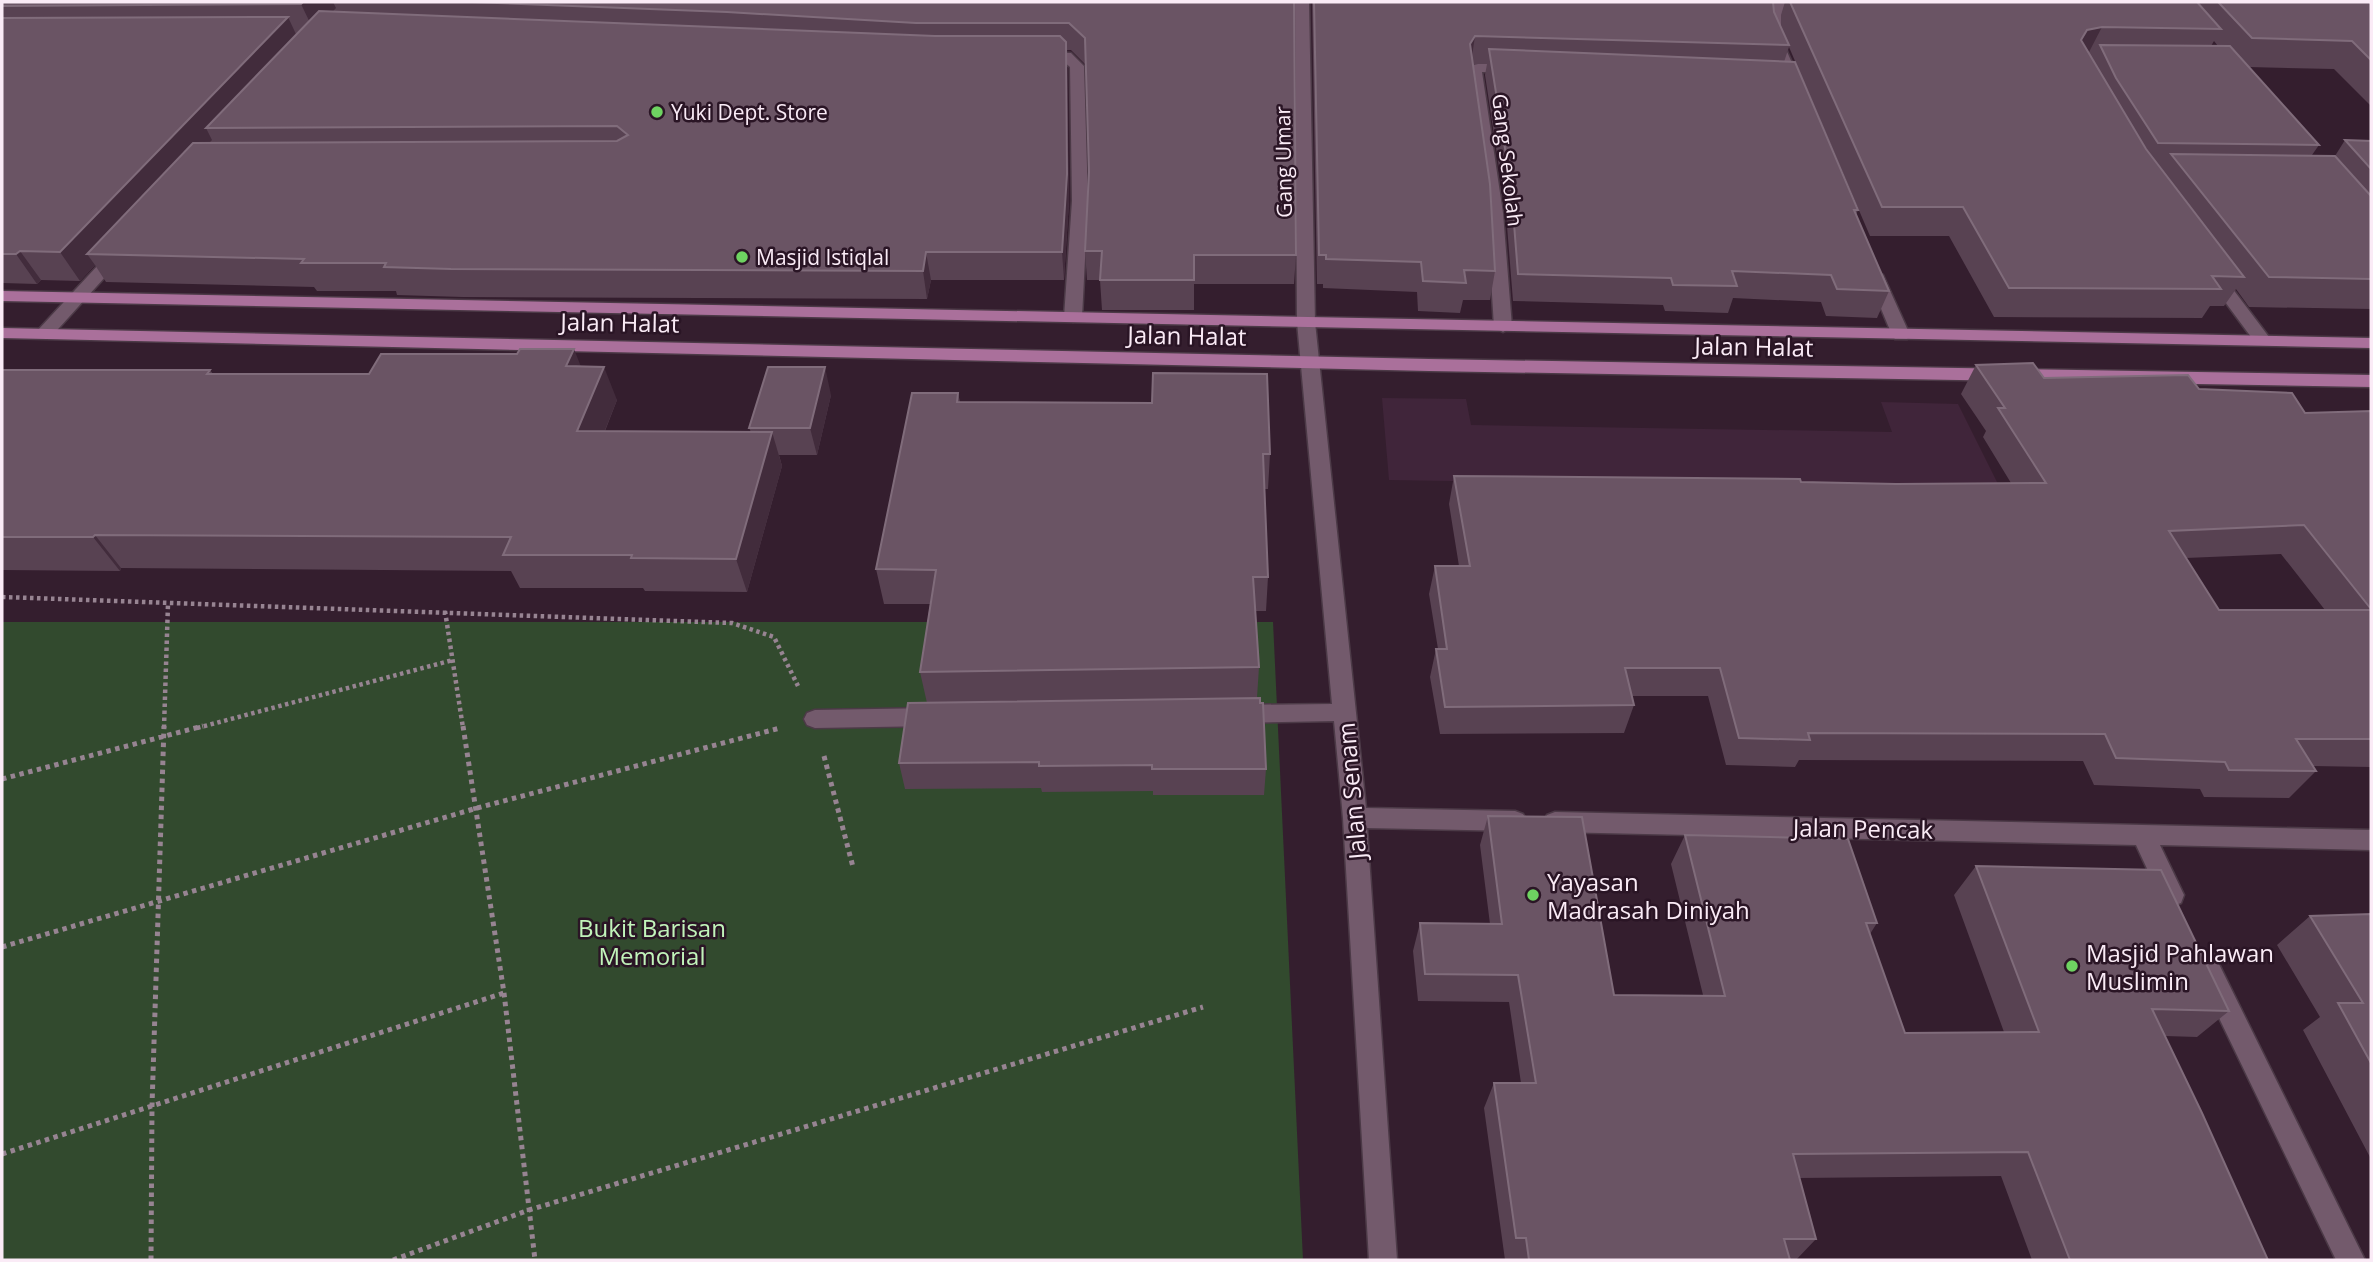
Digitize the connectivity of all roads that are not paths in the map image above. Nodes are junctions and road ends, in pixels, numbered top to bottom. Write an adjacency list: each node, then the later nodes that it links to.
1 (1302, 2): 12 (street, Gang Umar)
2 (1779, 2): 5 (street)
3 (1022, 57): 11 (street)
4 (1525, 69): 13 (street, Gang Sekolah)
5 (1805, 106)
6 (131, 239): 10 (street)
7 (1869, 260): 16 (street)
8 (2205, 264): 17 (street)
9 (2, 296): 10 (main road, Jalan Halat)
10 (76, 297): 11 (main road, Jalan Halat); 15 (street)
11 (1073, 317): 12 (main road, Jalan Halat)
12 (1306, 322): 13 (main road, Jalan Halat); 19 (street, Jalan Senam)
13 (1503, 327): 16 (main road, Jalan Halat)
14 (2, 334): 15 (main road, Jalan Halat)
15 (44, 334): 19 (main road, Jalan Halat)
16 (1901, 335): 17 (main road, Jalan Halat)
17 (2263, 341): 18 (main road, Jalan Halat)
18 (2371, 343)
19 (1310, 362): 20 (main road, Jalan Halat); 21 (street, Jalan Senam)
20 (2371, 381)
21 (1345, 712): 22 (street); 25 (street, Jalan Senam)
22 (1211, 714)
23 (951, 717): 24 (street)
24 (815, 719)
25 (1354, 818): 26 (street, Jalan Pencak); 28 (street, Jalan Senam)
26 (2143, 834): 27 (street, Jalan Pencak); 29 (street)
27 (2371, 840)
28 (1383, 1260)
29 (2351, 1260)

